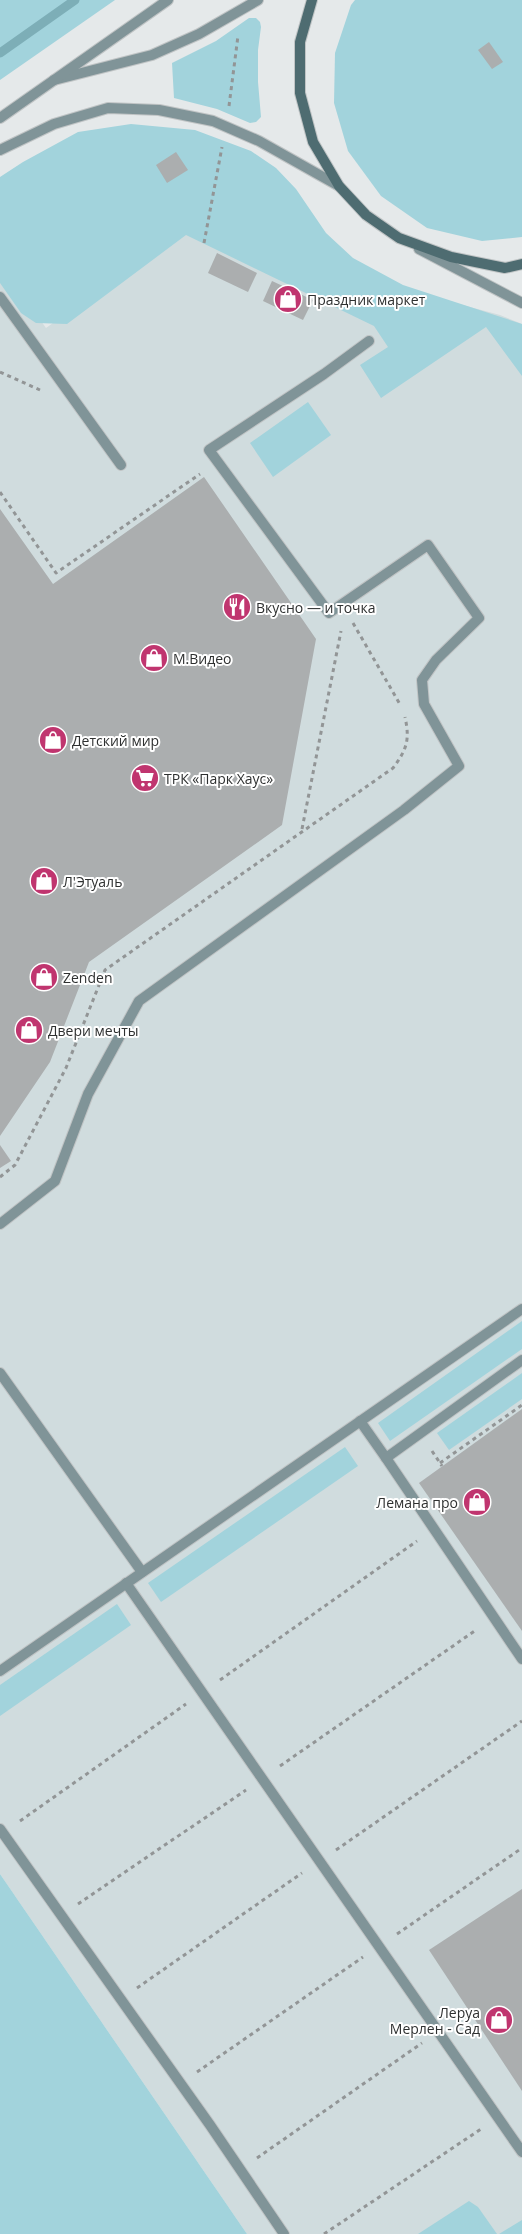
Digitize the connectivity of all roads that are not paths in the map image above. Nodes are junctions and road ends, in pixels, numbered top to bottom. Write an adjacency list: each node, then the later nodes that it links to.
1 (168, 0): 4 (street)
2 (258, 0): 4 (street)
3 (312, 0): 7 (main road)
4 (54, 80): 5 (street)
5 (0, 118)
6 (0, 150): 7 (street)
7 (339, 186): 8 (main road)
8 (399, 238): 9 (main road); 11 (street)
9 (522, 264)
10 (0, 297): 13 (street)
11 (522, 303)
12 (369, 341): 14 (street)
13 (121, 464)
14 (0, 1224)
15 (522, 1309): 18 (street)
16 (522, 1360): 19 (street)
17 (0, 1373): 20 (street)
18 (360, 1421): 19 (street); 20 (street)
19 (386, 1458): 22 (street)
20 (142, 1572): 21 (street)
21 (126, 1583): 23 (street); 25 (street)
22 (522, 1659)
23 (0, 1671)
24 (0, 1829): 26 (street)
25 (522, 2152)
26 (284, 2234)

